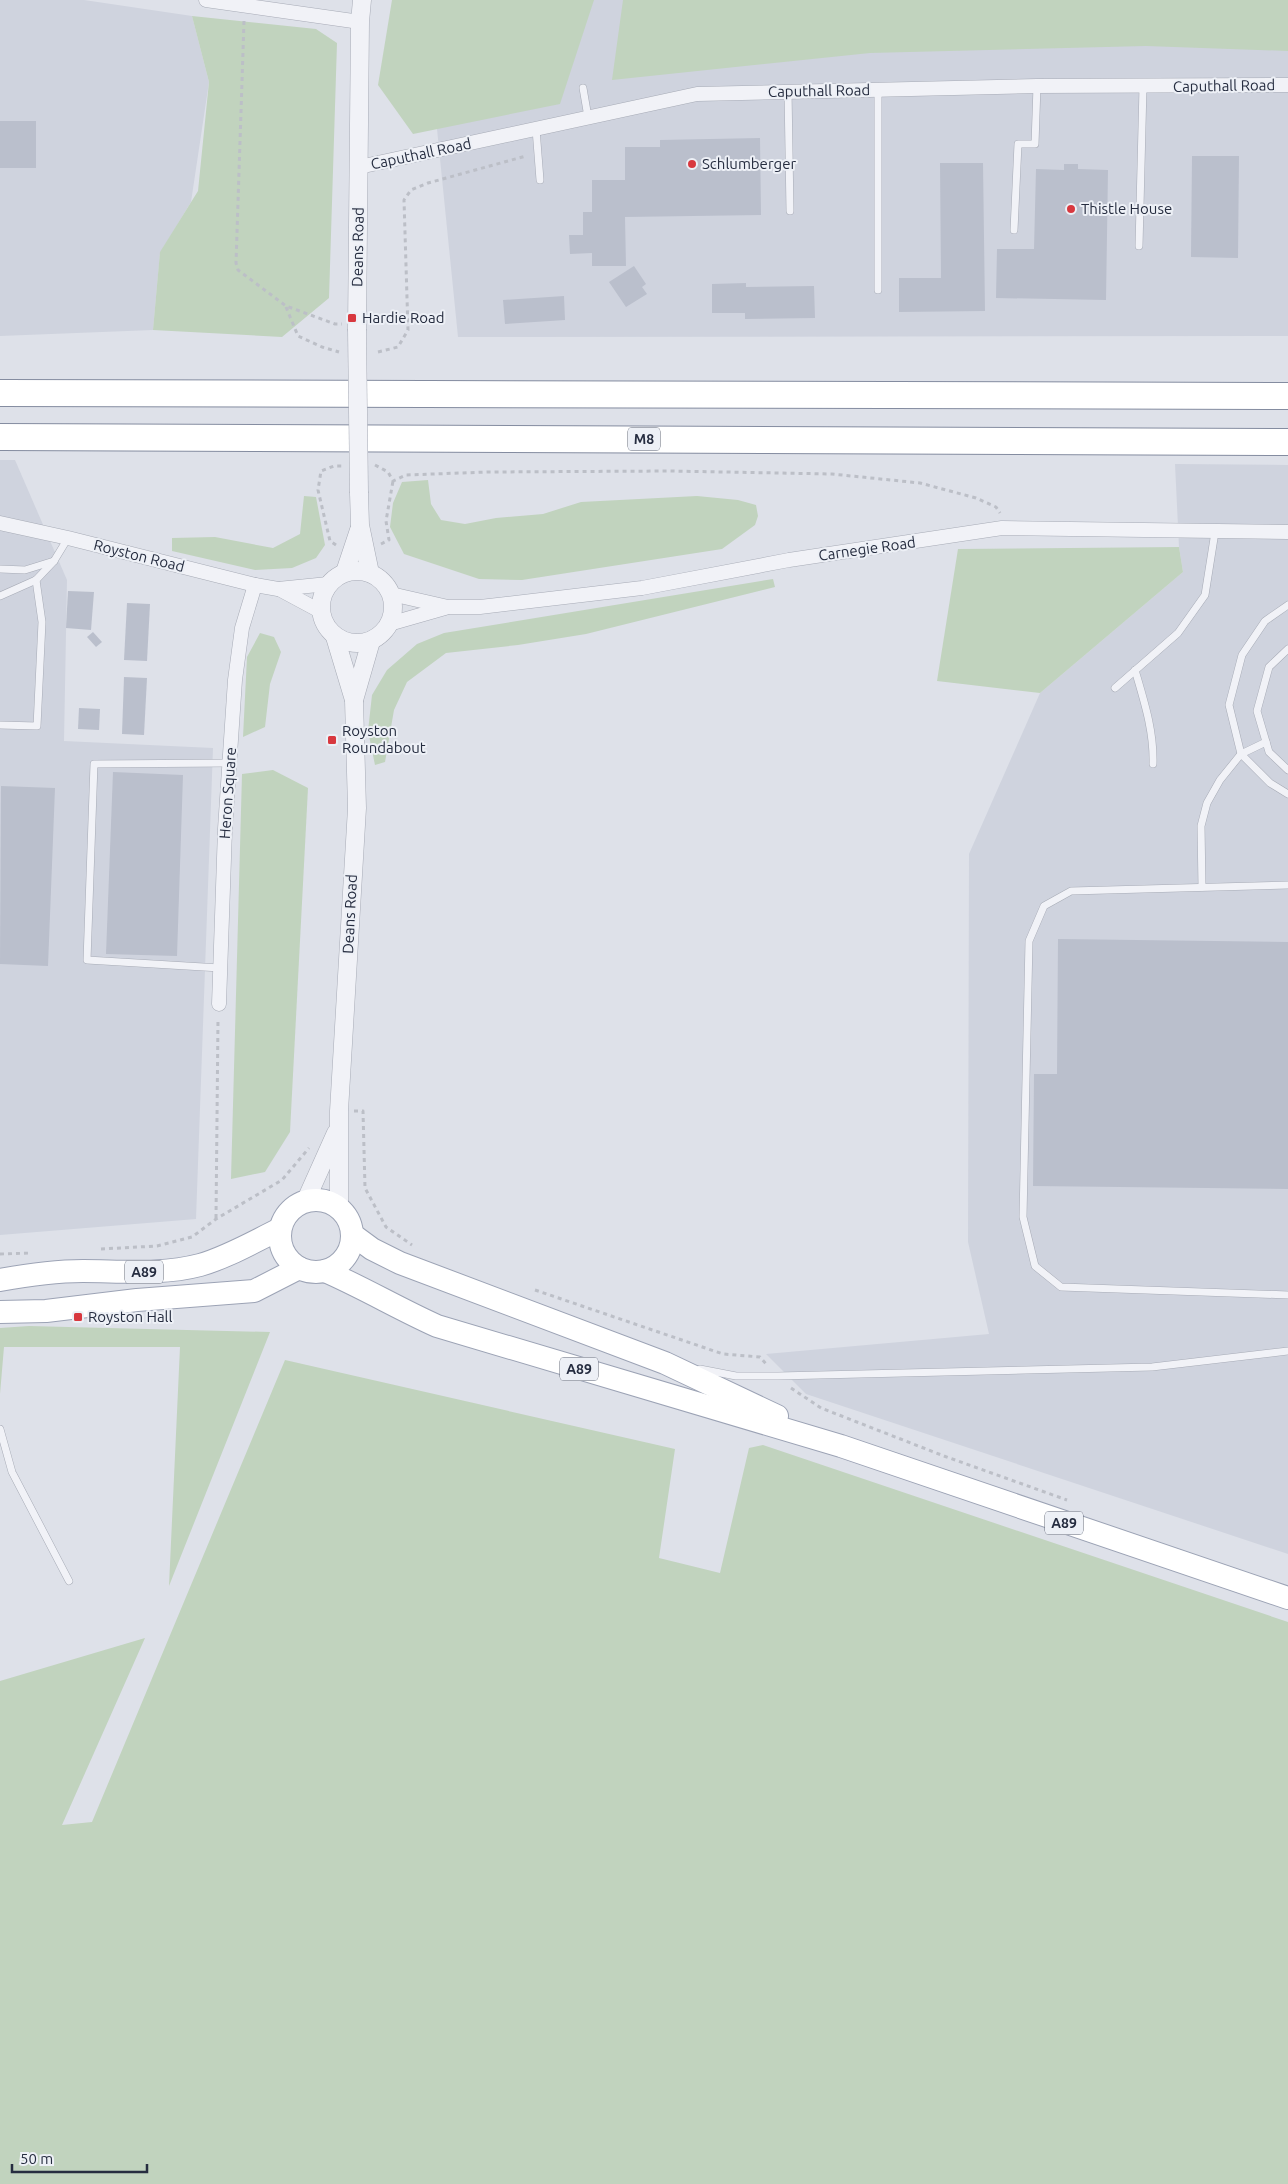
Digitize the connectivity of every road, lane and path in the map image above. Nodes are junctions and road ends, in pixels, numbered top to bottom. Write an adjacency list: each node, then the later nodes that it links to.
1 (206, 0): 3 (street)
2 (362, 0): 4 (street, Deans Road)
3 (244, 2): 4 (street); 20 (path)
4 (360, 22): 14 (street, Deans Road)
5 (1288, 85): 7 (street, Caputhall Road)
6 (1037, 86): 7 (street, Caputhall Road); 9 (street, Caputhall Road); 17 (lane)
7 (1143, 87): 18 (lane)
8 (583, 88): 11 (lane)
9 (878, 89): 10 (street, Caputhall Road); 19 (lane)
10 (788, 91): 11 (street, Caputhall Road); 16 (lane)
11 (588, 117): 12 (street, Caputhall Road)
12 (536, 129): 13 (lane); 14 (street, Caputhall Road)
13 (538, 152): 15 (lane); 23 (path)
14 (359, 167): 21 (street, Deans Road)
15 (540, 180)
16 (790, 211)
17 (1014, 230)
18 (1139, 246)
19 (878, 290)
20 (286, 306): 21 (path); 22 (path)
21 (357, 326): 36 (street, Deans Road, bridge)
22 (339, 352)
23 (378, 352)
24 (0, 393): 25 (highway)
25 (1288, 396)
26 (0, 437): 27 (highway, M8)
27 (1288, 442)
28 (369, 465): 30 (path)
29 (343, 466): 36 (path)
30 (393, 481): 32 (path); 36 (path)
31 (0, 523): 35 (street, Royston Road)
32 (1002, 528): 33 (street, Carnegie Road); 48 (street, Carnegie Road)
33 (1215, 532): 34 (street, Carnegie Road); 54 (lane)
34 (1288, 532)
35 (68, 538): 37 (lane); 43 (street, Royston Road)
36 (359, 552): 39 (street); 40 (street, Deans Road)
37 (54, 561): 38 (lane); 41 (lane)
38 (0, 569)
39 (345, 572): 40 (street); 42 (street)
40 (370, 573): 45 (street)
41 (36, 580): 46 (lane); 57 (lane)
42 (328, 584): 44 (street, Royston Road); 49 (street)
43 (255, 585): 44 (street, Royston Road); 60 (street, Heron Square)
44 (278, 589): 49 (street, Royston Road)
45 (391, 594): 48 (street, Carnegie Road); 50 (street)
46 (0, 596)
47 (1288, 606): 59 (lane)
48 (448, 607): 50 (street, Carnegie Road)
49 (320, 611): 51 (street)
50 (389, 624): 52 (street)
51 (335, 637): 52 (street); 56 (street, Deans Road)
52 (371, 640): 56 (street, Deans Road)
53 (1288, 649): 58 (lane)
54 (1135, 670): 55 (lane); 61 (lane)
55 (1115, 688)
56 (354, 700): 68 (street, Deans Road)
57 (0, 726)
58 (1266, 742): 59 (lane); 62 (lane)
59 (1241, 754): 63 (lane); 65 (lane)
60 (230, 763): 66 (street, Heron Square); 66 (lane)
61 (1153, 764)
62 (1288, 770)
63 (1288, 794)
64 (1288, 885): 65 (lane)
65 (1202, 887): 79 (lane)
66 (220, 968): 67 (street, Heron Square)
67 (219, 1004): 72 (path)
68 (339, 1128): 70 (street, Deans Road); 71 (street, Deans Road)
69 (313, 1144): 72 (path)
70 (306, 1200): 71 (main road); 73 (main road)
71 (339, 1207): 74 (main road)
72 (216, 1218): 75 (path)
73 (280, 1229): 76 (main road); 78 (main road, A89)
74 (353, 1235): 77 (main road); 82 (main road, A89)
75 (156, 1246)
76 (300, 1268): 77 (main road, A89); 80 (main road, A89)
77 (325, 1271): 84 (main road, A89)
78 (0, 1280)
79 (1288, 1294)
80 (0, 1312)
81 (1288, 1351): 82 (lane)
82 (665, 1363): 84 (main road, A89)
83 (0, 1429): 85 (lane)
84 (841, 1446): 86 (main road, A89)
85 (68, 1581)
86 (1288, 1598)

